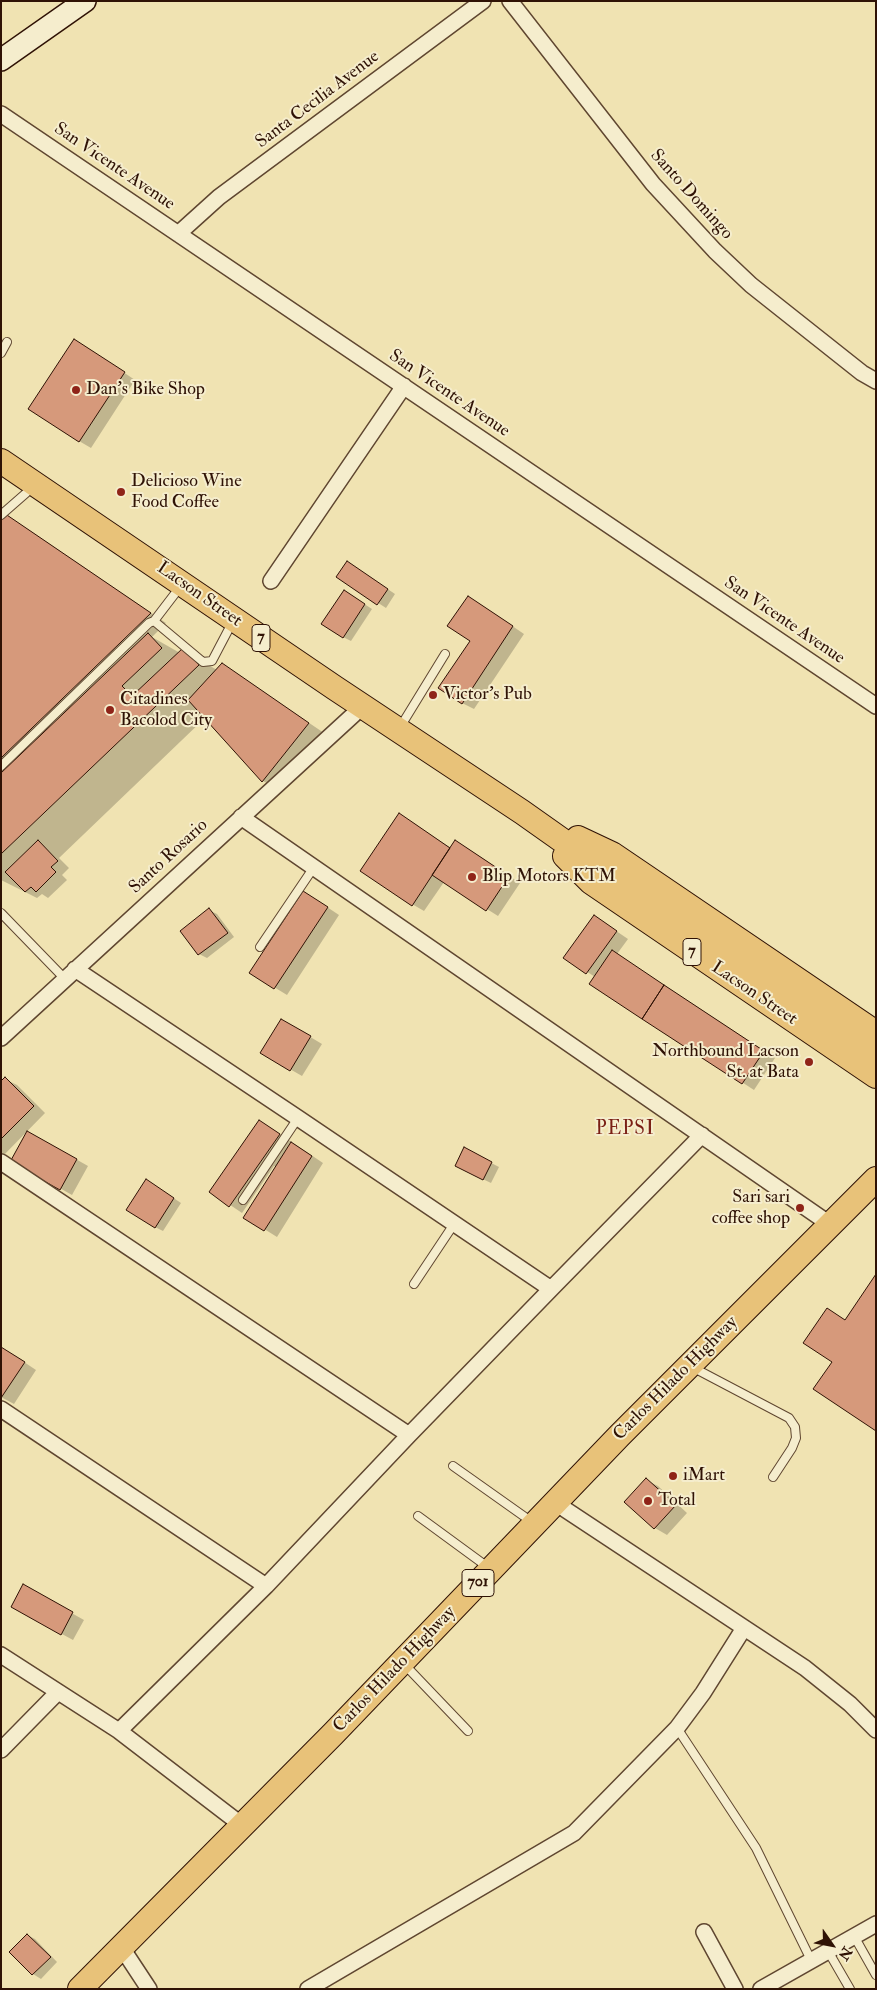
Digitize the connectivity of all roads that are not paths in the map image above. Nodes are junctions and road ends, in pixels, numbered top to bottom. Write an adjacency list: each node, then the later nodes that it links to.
1 (85, 1): 4 (street)
2 (483, 1): 6 (street, Santa Cecilia Avenue)
3 (510, 1): 9 (street, Santo Domingo)
4 (1, 60)
5 (1, 114): 6 (street, San Vicente Avenue)
6 (178, 234): 10 (street, San Vicente Avenue)
7 (8, 342): 8 (lane)
8 (1, 353)
9 (876, 381)
10 (404, 386): 14 (street); 20 (street, San Vicente Avenue)
11 (1, 461): 12 (main road, Lacson Street / 7)
12 (36, 484): 13 (lane); 15 (main road, Lacson Street / 7)
13 (1, 515)
14 (270, 581)
15 (182, 584): 16 (main road, Lacson Street / 7); 17 (lane)
16 (234, 620): 17 (lane); 19 (main road, Lacson Street / 7)
17 (154, 621): 22 (lane)
18 (445, 654): 21 (lane)
19 (363, 706): 21 (main road, Lacson Street / 7); 24 (street, Santo Rosario)
20 (876, 706)
21 (399, 730): 23 (main road, Lacson Street / 7)
22 (1, 766)
23 (522, 812): 29 (main road, Lacson Street / 7); 31 (main road, Lacson Street / 7); 32 (main road, Lacson Street / 7)
24 (241, 817): 25 (street); 28 (street, Santo Rosario)
25 (314, 867): 27 (lane); 34 (street)
26 (1, 913): 28 (lane)
27 (260, 947)
28 (70, 974): 30 (street, Santo Rosario); 33 (street)
29 (875, 1032)
30 (1, 1038)
31 (876, 1056)
32 (876, 1076)
33 (298, 1118): 37 (lane); 38 (street)
34 (702, 1135): 39 (street); 41 (street)
35 (1, 1162): 44 (street)
36 (876, 1179): 39 (main road, Carlos Hilado Highway / 701)
37 (243, 1200)
38 (454, 1224): 40 (lane); 41 (street)
39 (831, 1225): 42 (main road, Carlos Hilado Highway / 701)
40 (414, 1284)
41 (551, 1289): 44 (street)
42 (688, 1365): 46 (lane); 47 (main road, Carlos Hilado Highway / 701)
43 (1, 1409): 51 (street)
44 (409, 1435): 51 (street)
45 (453, 1466): 49 (lane)
46 (773, 1478)
47 (554, 1502): 49 (main road, Carlos Hilado Highway / 701); 52 (street)
48 (418, 1516): 50 (lane)
49 (534, 1523): 50 (main road, Carlos Hilado Highway / 701)
50 (491, 1569): 54 (main road, Carlos Hilado Highway / 701)
51 (266, 1586): 58 (street)
52 (744, 1628): 56 (street); 57 (street)
53 (1, 1655): 55 (street)
54 (402, 1662): 59 (lane); 61 (main road, Carlos Hilado Highway / 701)
55 (58, 1692): 58 (street); 60 (street)
56 (677, 1728): 67 (lane); 71 (street)
57 (876, 1730)
58 (119, 1731): 61 (street)
59 (468, 1731)
60 (1, 1750)
61 (243, 1826): 65 (main road, Carlos Hilado Highway / 701)
62 (876, 1924): 64 (street)
63 (704, 1932): 72 (street)
64 (854, 1936): 66 (street); 68 (lane)
65 (122, 1948): 69 (main road, Carlos Hilado Highway / 701); 70 (street)
66 (828, 1950): 67 (street); 74 (lane)
67 (812, 1960): 73 (street)
68 (876, 1975)
69 (80, 1989)
70 (149, 1989)
71 (308, 1989)
72 (735, 1989)
73 (761, 1989)
74 (850, 1989)

